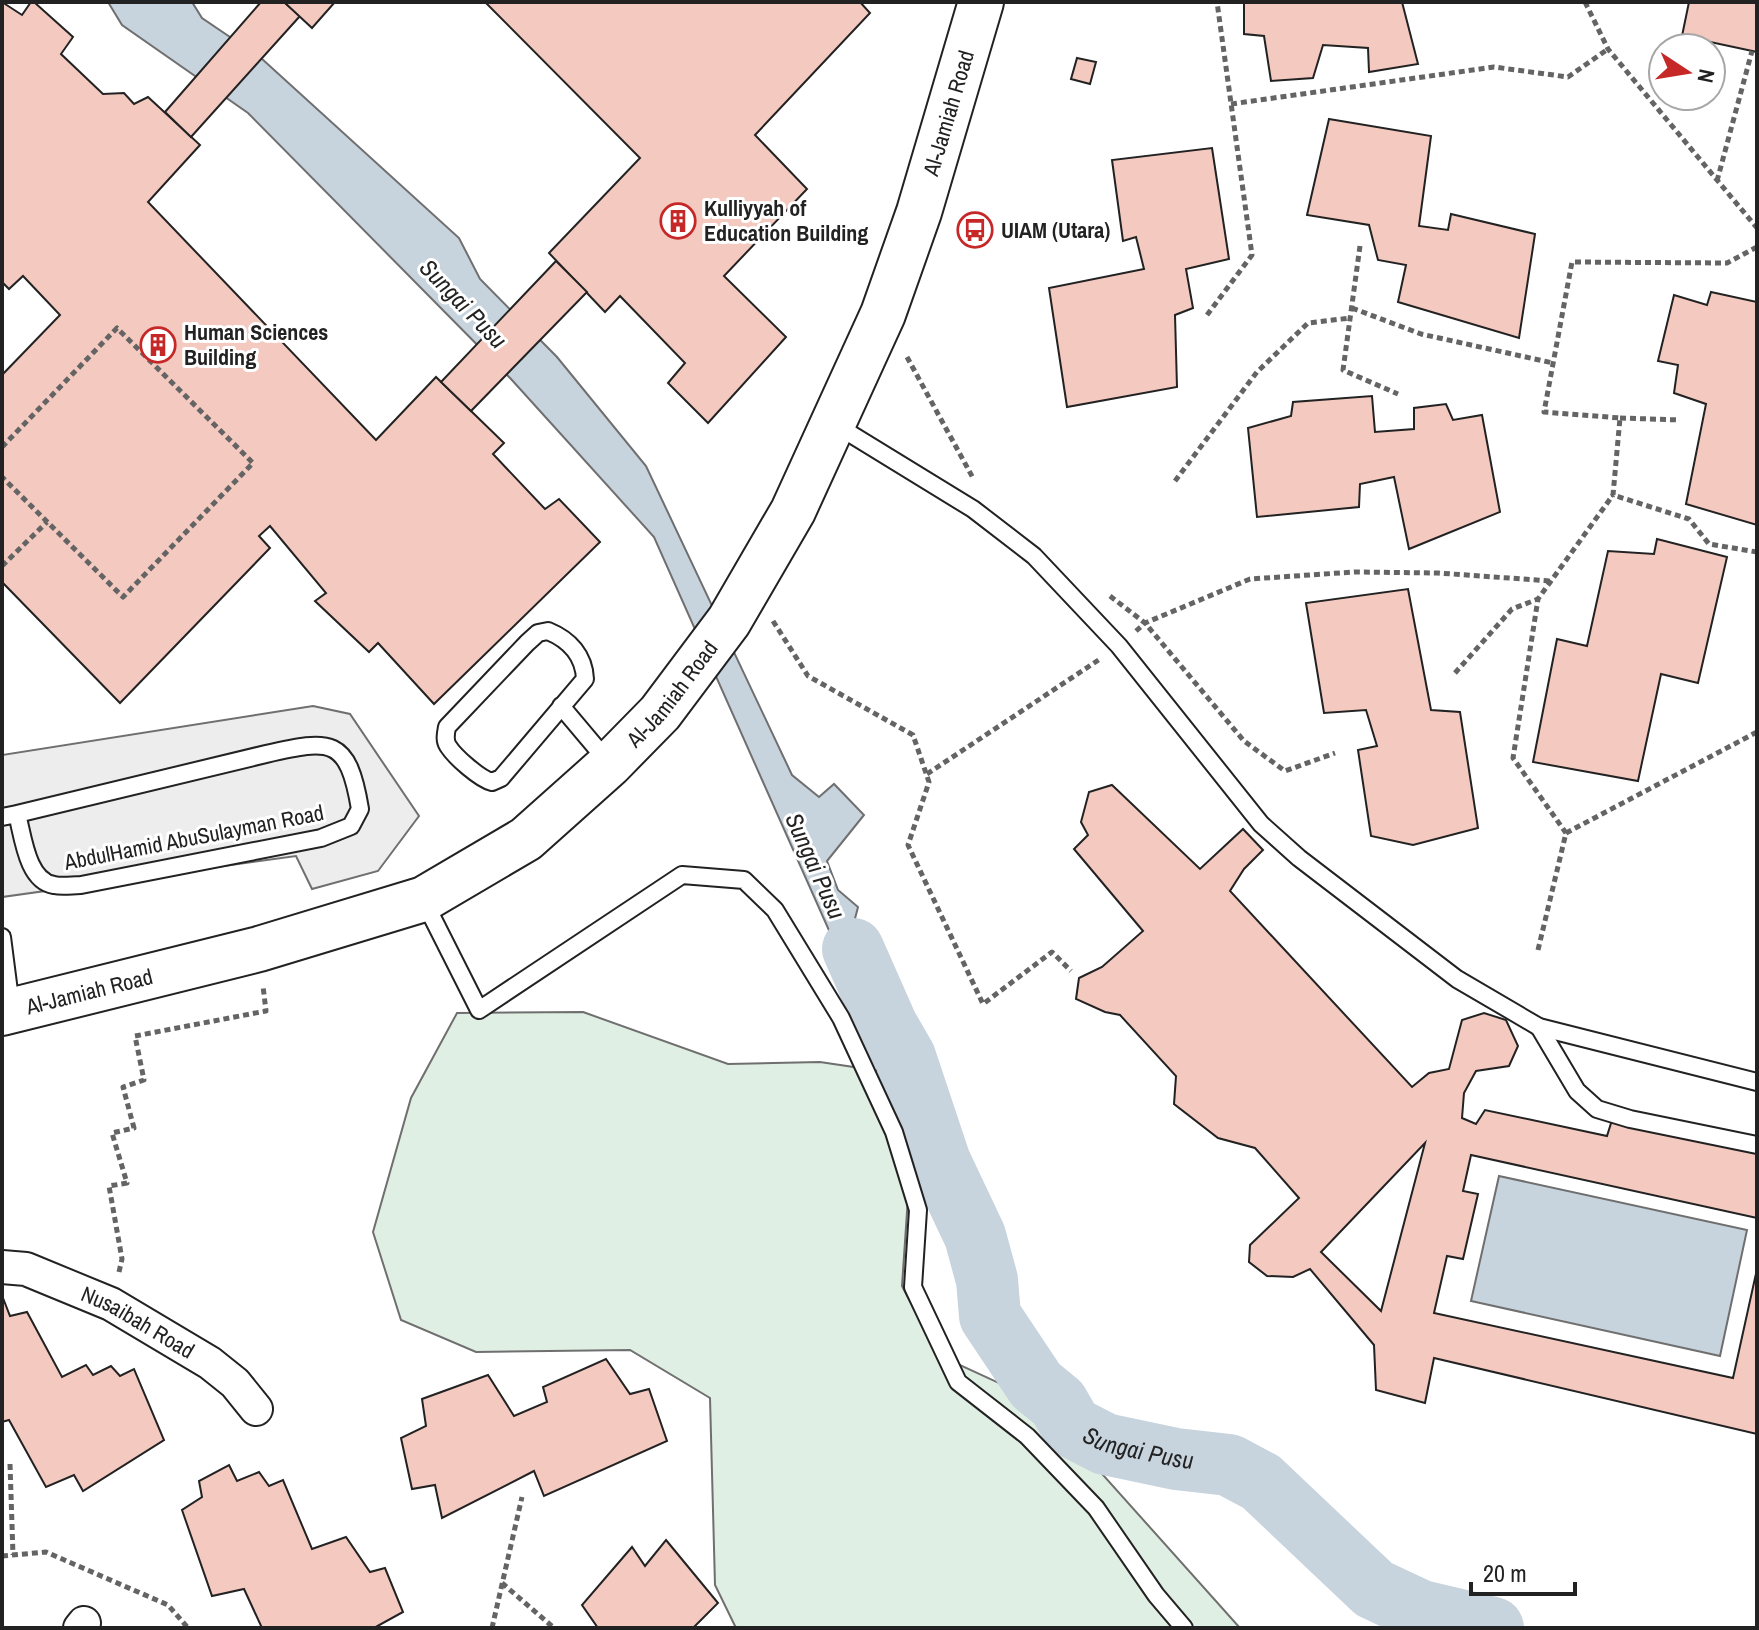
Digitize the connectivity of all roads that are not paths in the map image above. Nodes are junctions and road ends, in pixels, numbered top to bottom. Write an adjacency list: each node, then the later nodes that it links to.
1 (981, 2): 2 (street, Al-Jamiah Road)
2 (835, 425): 4 (street, Al-Jamiah Road); 9 (lane)
3 (561, 706): 3 (lane); 4 (lane)
4 (610, 764): 6 (street, Al-Jamiah Road)
5 (10, 816): 5 (lane, AbdulHamid AbuSulayman Road)
6 (424, 899): 8 (street, Al-Jamiah Road); 14 (lane)
7 (2, 937): 8 (lane)
8 (7, 1012)
9 (1539, 1027): 10 (lane); 11 (lane)
10 (1757, 1082)
11 (1757, 1145)
12 (2, 1267): 13 (street, Nusaibah Road)
13 (256, 1409)
14 (1184, 1628)

